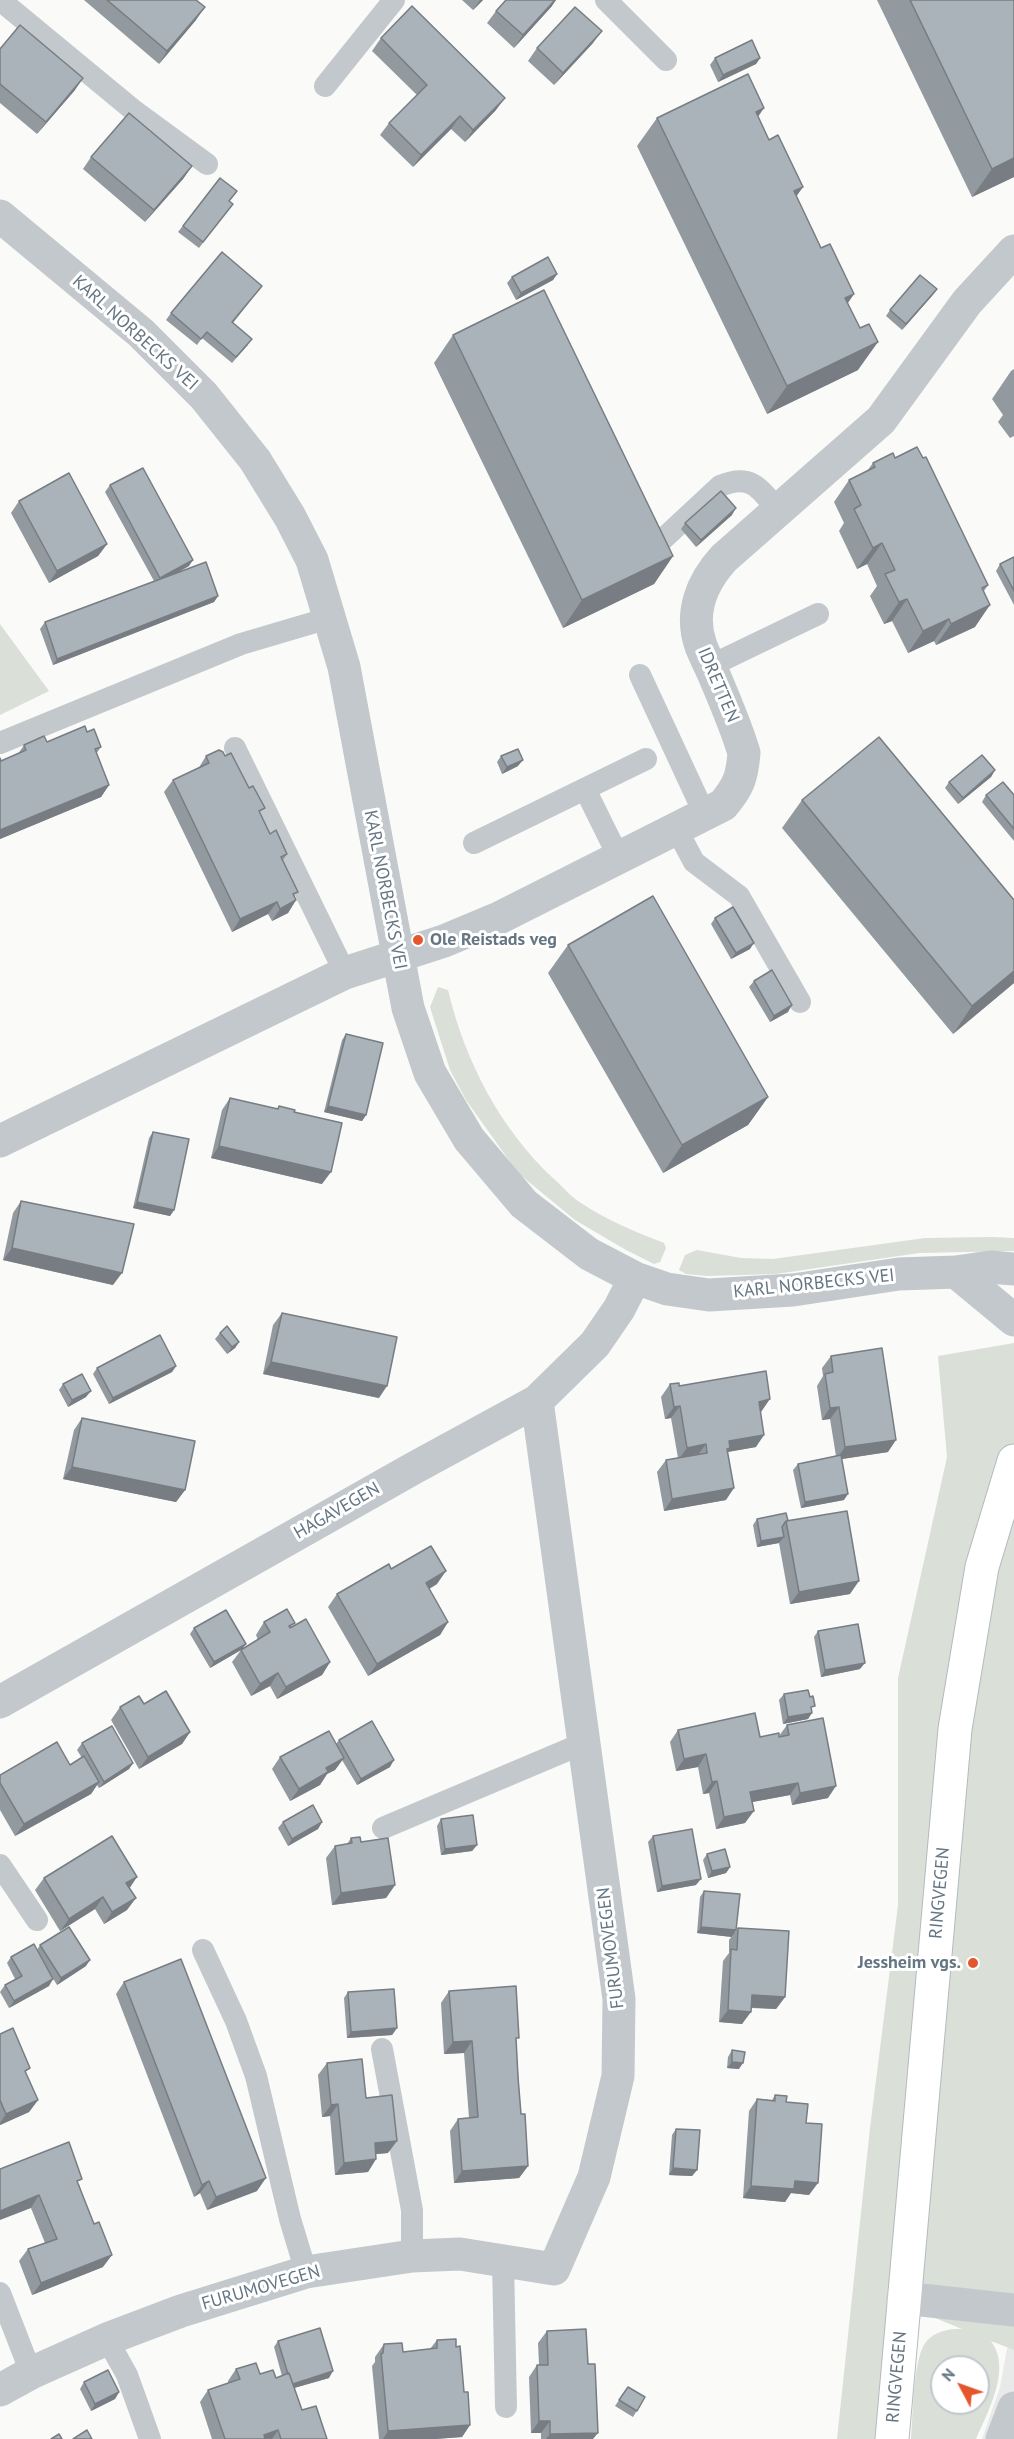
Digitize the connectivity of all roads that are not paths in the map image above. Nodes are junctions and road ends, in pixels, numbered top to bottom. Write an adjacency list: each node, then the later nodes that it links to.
1 (394, 0): 5 (lane)
2 (606, 0): 4 (lane)
3 (4, 10): 6 (lane)
4 (666, 60)
5 (325, 86)
6 (207, 164)
7 (0, 216): 12 (street, KARL NORBECKS VEI)
8 (1014, 251): 9 (street, IDRETTEN)
9 (778, 511): 10 (lane); 13 (street, IDRETTEN)
10 (662, 540)
11 (818, 614): 13 (lane)
12 (329, 618): 15 (lane); 22 (street, KARL NORBECKS VEI)
13 (710, 666): 19 (street, IDRETTEN)
14 (640, 675): 19 (lane)
15 (0, 743)
16 (235, 748): 23 (lane)
17 (646, 759): 18 (lane)
18 (585, 789): 20 (lane); 21 (lane)
19 (691, 822): 21 (street, IDRETTEN); 24 (lane)
20 (474, 843)
21 (620, 858): 22 (street, IDRETTEN)
22 (397, 956): 23 (street); 28 (street, KARL NORBECKS VEI)
23 (345, 973): 25 (street)
24 (800, 1002)
25 (1, 1138)
26 (1014, 1269): 27 (street, KARL NORBECKS VEI)
27 (956, 1272): 28 (street, KARL NORBECKS VEI); 29 (street)
28 (635, 1278): 30 (street, HAGAVEGEN)
29 (1014, 1320)
30 (537, 1401): 32 (street, HAGAVEGEN); 33 (street, FURUMOVEGEN)
31 (1014, 1461): 43 (main road, RINGVEGEN)
32 (0, 1702)
33 (584, 1743): 34 (lane); 40 (street, FURUMOVEGEN)
34 (383, 1828)
35 (0, 1866): 36 (lane)
36 (37, 1920)
37 (203, 1950): 41 (lane)
38 (382, 2049): 39 (lane)
39 (412, 2256): 40 (street, FURUMOVEGEN); 41 (street, FURUMOVEGEN)
40 (503, 2261): 48 (lane)
41 (306, 2272): 45 (street, FURUMOVEGEN)
42 (0, 2293): 46 (lane)
43 (903, 2298): 44 (street); 51 (main road, RINGVEGEN)
44 (1014, 2310)
45 (107, 2339): 46 (street, FURUMOVEGEN); 50 (lane)
46 (31, 2373): 47 (street, FURUMOVEGEN)
47 (0, 2390)
48 (506, 2407)
49 (1014, 2408): 52 (street)
50 (150, 2439)
51 (892, 2439)
52 (1002, 2439)

